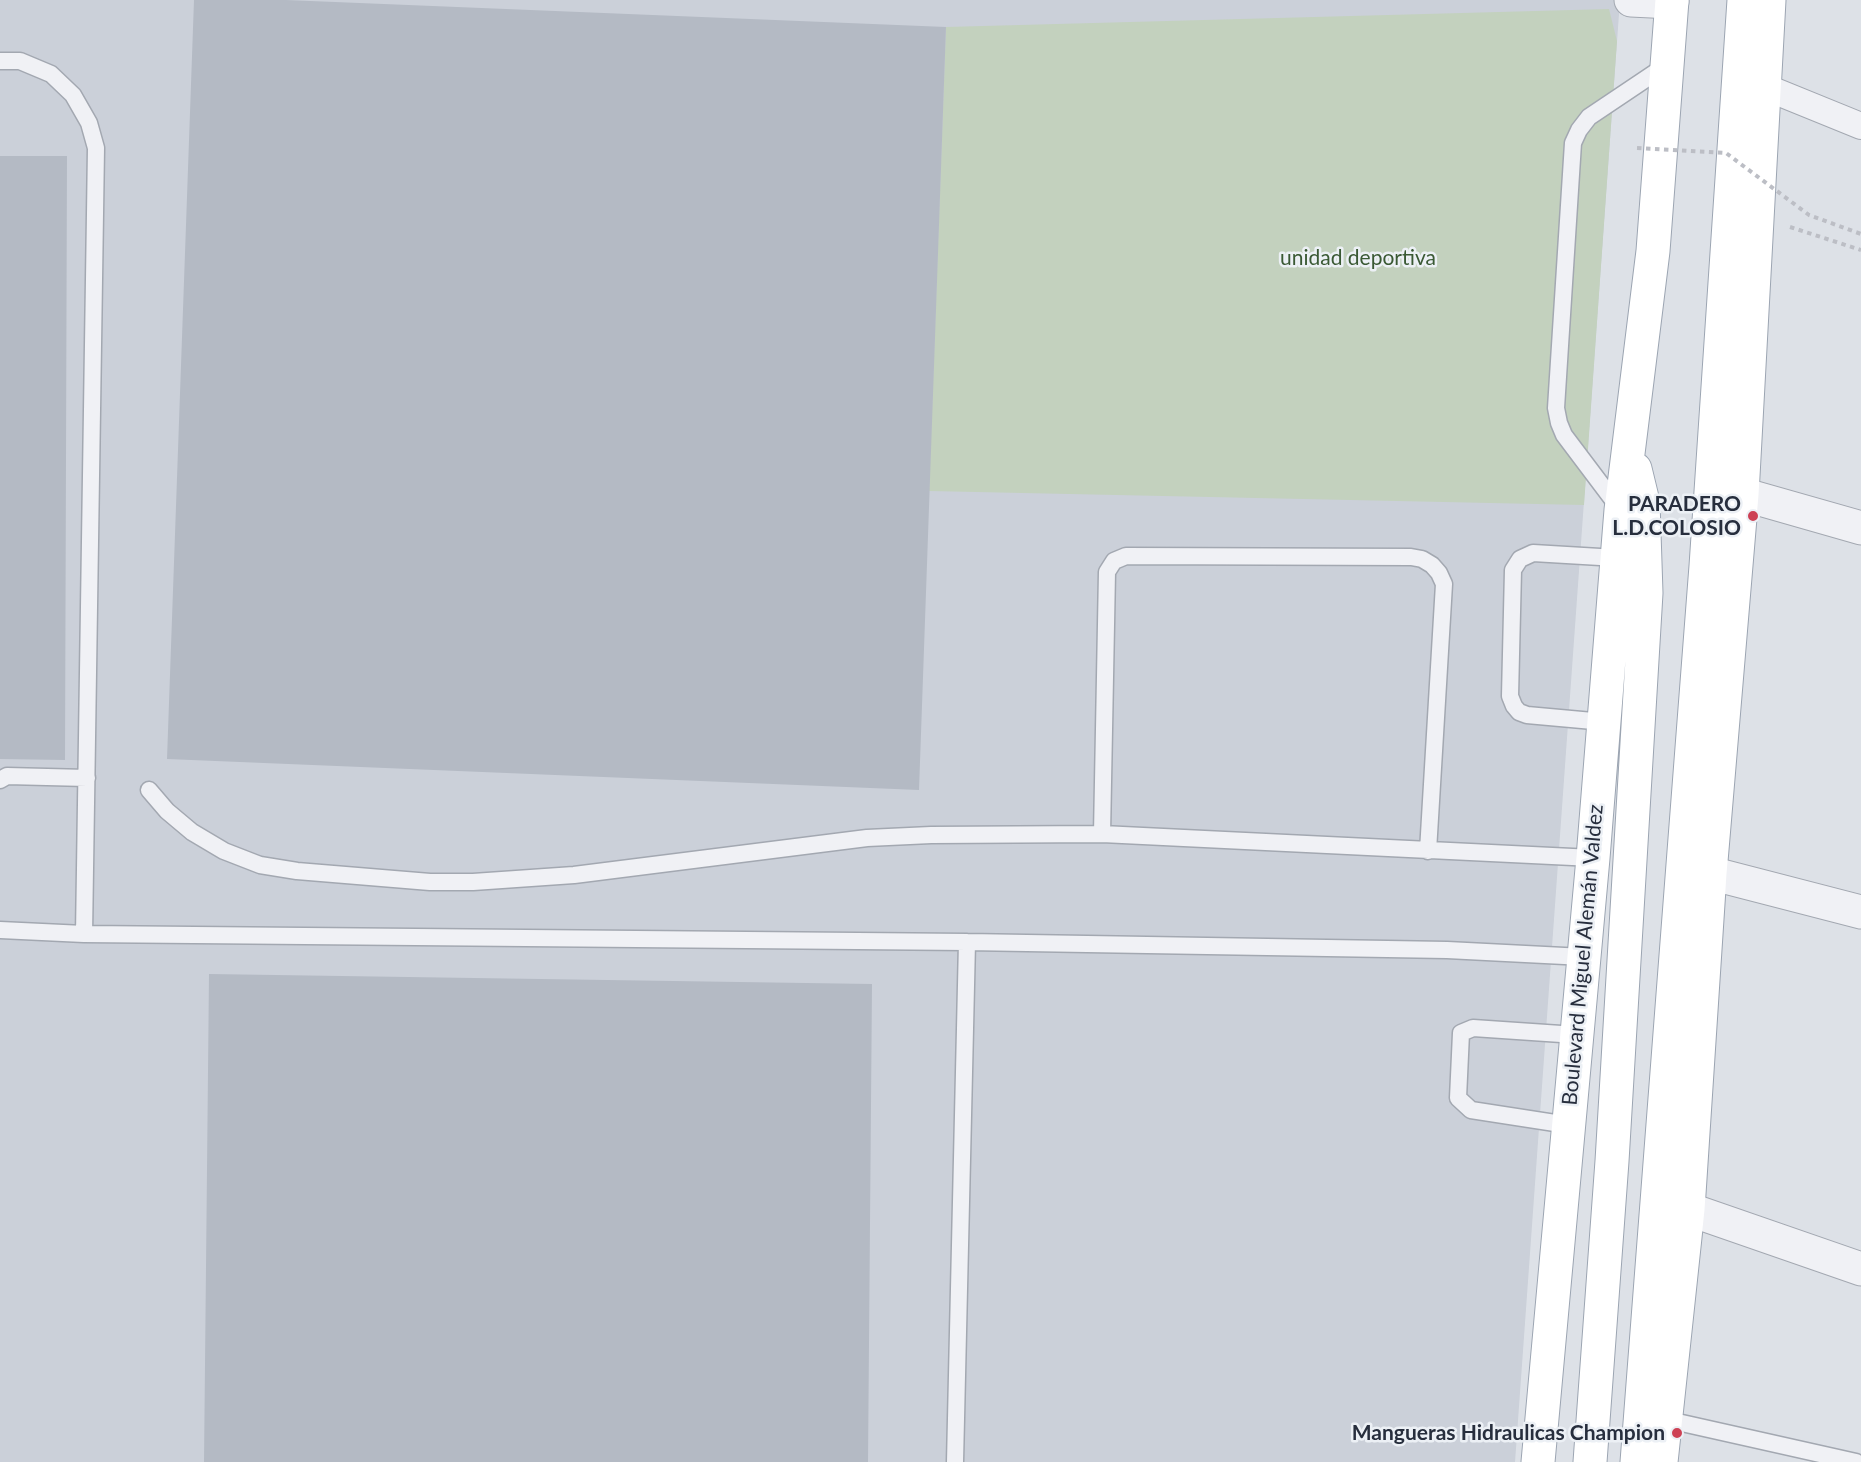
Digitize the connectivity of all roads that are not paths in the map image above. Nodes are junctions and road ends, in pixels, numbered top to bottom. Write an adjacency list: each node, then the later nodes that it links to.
1 (1631, 0): 2 (street)
2 (1672, 1): 5 (main road, Boulevard Miguel Alemán Valdez)
3 (1752, 5): 6 (main road); 34 (main road)
4 (0, 61): 14 (lane)
5 (1668, 63): 8 (main road, Boulevard Miguel Alemán Valdez); 10 (lane)
6 (1765, 87): 7 (street); 9 (main road)
7 (1861, 126)
8 (1628, 447): 10 (main road, Boulevard Miguel Alemán Valdez); 33 (main road)
9 (1742, 494): 11 (street); 20 (main road)
10 (1621, 510): 12 (main road, Boulevard Miguel Alemán Valdez)
11 (1861, 528)
12 (1617, 558): 13 (main road, Boulevard Miguel Alemán Valdez); 13 (lane)
13 (1604, 722): 19 (main road, Boulevard Miguel Alemán Valdez)
14 (87, 778): 15 (lane); 23 (lane)
15 (0, 780)
16 (149, 790): 17 (lane)
17 (1102, 834): 18 (lane); 18 (lane)
18 (1428, 851): 19 (lane)
19 (1593, 858): 25 (main road, Boulevard Miguel Alemán Valdez)
20 (1710, 873): 21 (street); 28 (main road)
21 (1861, 912)
22 (0, 930): 23 (lane)
23 (84, 934): 24 (lane)
24 (967, 942): 25 (lane); 31 (lane)
25 (1584, 957): 26 (main road, Boulevard Miguel Alemán Valdez)
26 (1576, 1035): 27 (main road, Boulevard Miguel Alemán Valdez); 27 (lane)
27 (1568, 1125): 32 (main road, Boulevard Miguel Alemán Valdez)
28 (1688, 1209): 29 (street); 30 (main road)
29 (1861, 1269)
30 (1664, 1419): 35 (main road); 36 (lane)
31 (955, 1462)
32 (1538, 1462)
33 (1590, 1462)
34 (1637, 1462)
35 (1661, 1462)
36 (1856, 1462)

